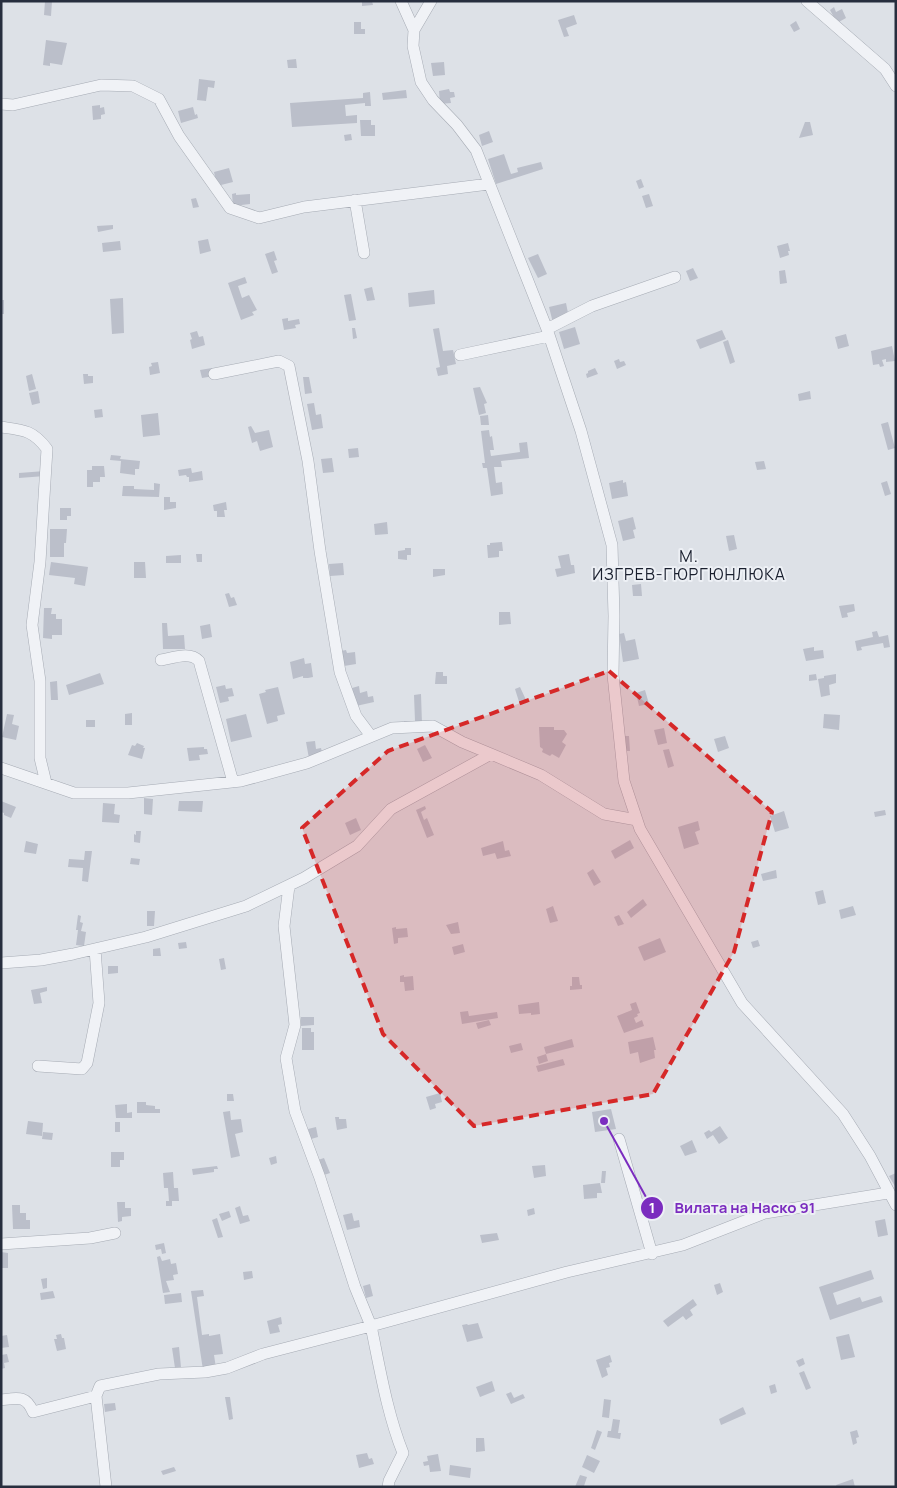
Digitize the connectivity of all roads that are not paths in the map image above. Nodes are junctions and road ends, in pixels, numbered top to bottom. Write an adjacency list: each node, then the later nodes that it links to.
1 (401, 1): 4 (street)
2 (431, 1): 4 (street)
3 (807, 1): 5 (street)
4 (414, 30): 7 (street)
5 (896, 86)
6 (1, 104): 8 (street)
7 (489, 184): 8 (street); 11 (street)
8 (355, 200): 9 (street)
9 (364, 253)
10 (675, 277): 11 (street)
11 (548, 332): 12 (street); 21 (street)
12 (460, 355)
13 (214, 374): 16 (street)
14 (1, 427): 20 (street)
15 (161, 660): 19 (street)
16 (371, 736): 17 (street); 19 (street)
17 (491, 754): 21 (street); 22 (street)
18 (1, 768): 20 (street)
19 (233, 782): 20 (street)
20 (46, 783)
21 (637, 820): 27 (street)
22 (289, 886): 23 (street); 32 (street)
23 (95, 948): 24 (street); 25 (street)
24 (1, 963)
25 (38, 1066)
26 (619, 1139): 31 (street)
27 (888, 1192): 28 (street); 31 (street)
28 (896, 1205)
29 (115, 1234): 30 (street)
30 (1, 1244)
31 (652, 1254): 32 (street)
32 (371, 1326): 33 (street); 36 (street)
33 (96, 1396): 34 (street); 35 (street)
34 (1, 1400)
35 (106, 1487)
36 (388, 1487)

